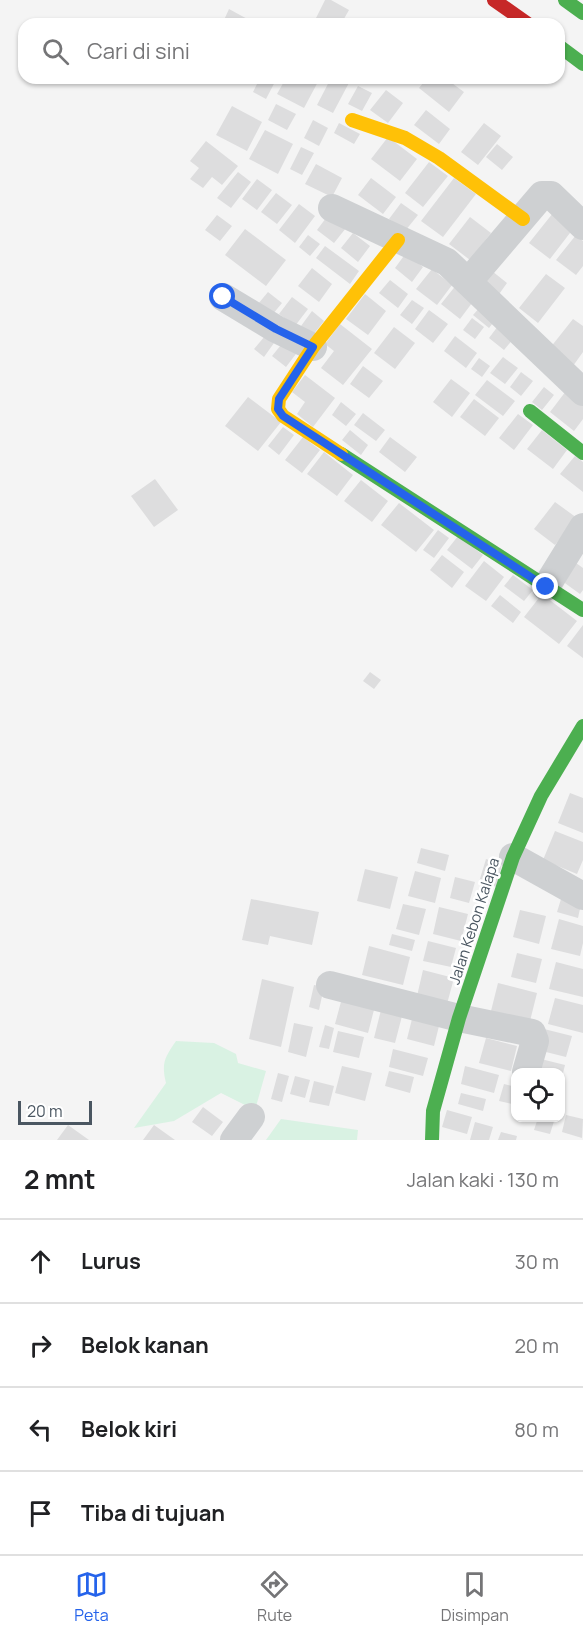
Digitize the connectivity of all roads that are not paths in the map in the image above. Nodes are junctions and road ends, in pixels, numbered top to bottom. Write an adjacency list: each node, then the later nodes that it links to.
1 (494, 0): 4 (main road)
2 (565, 0): 3 (main road)
3 (583, 13)
4 (520, 18)
5 (565, 50): 6 (main road)
6 (583, 64)
7 (352, 120): 9 (main road)
8 (332, 208): 11 (street)
9 (523, 219): 10 (street); 12 (street)
10 (583, 226)
11 (398, 240): 12 (street); 14 (main road)
12 (468, 282): 15 (street)
13 (223, 297): 14 (street)
14 (313, 347): 19 (main road)
15 (583, 392)
16 (530, 411): 17 (main road)
17 (583, 453)
18 (583, 527): 19 (street)
19 (546, 587): 20 (main road)
20 (583, 610)
21 (583, 726): 22 (main road, Jalan Kebon Kalapa)
22 (513, 857): 23 (street); 25 (main road, Jalan Kebon Kalapa)
23 (583, 896)
24 (330, 985): 25 (street)
25 (459, 1018): 26 (street); 29 (main road, Jalan Kebon Kalapa)
26 (527, 1068)
27 (251, 1117): 28 (street)
28 (234, 1140)
29 (432, 1140)

